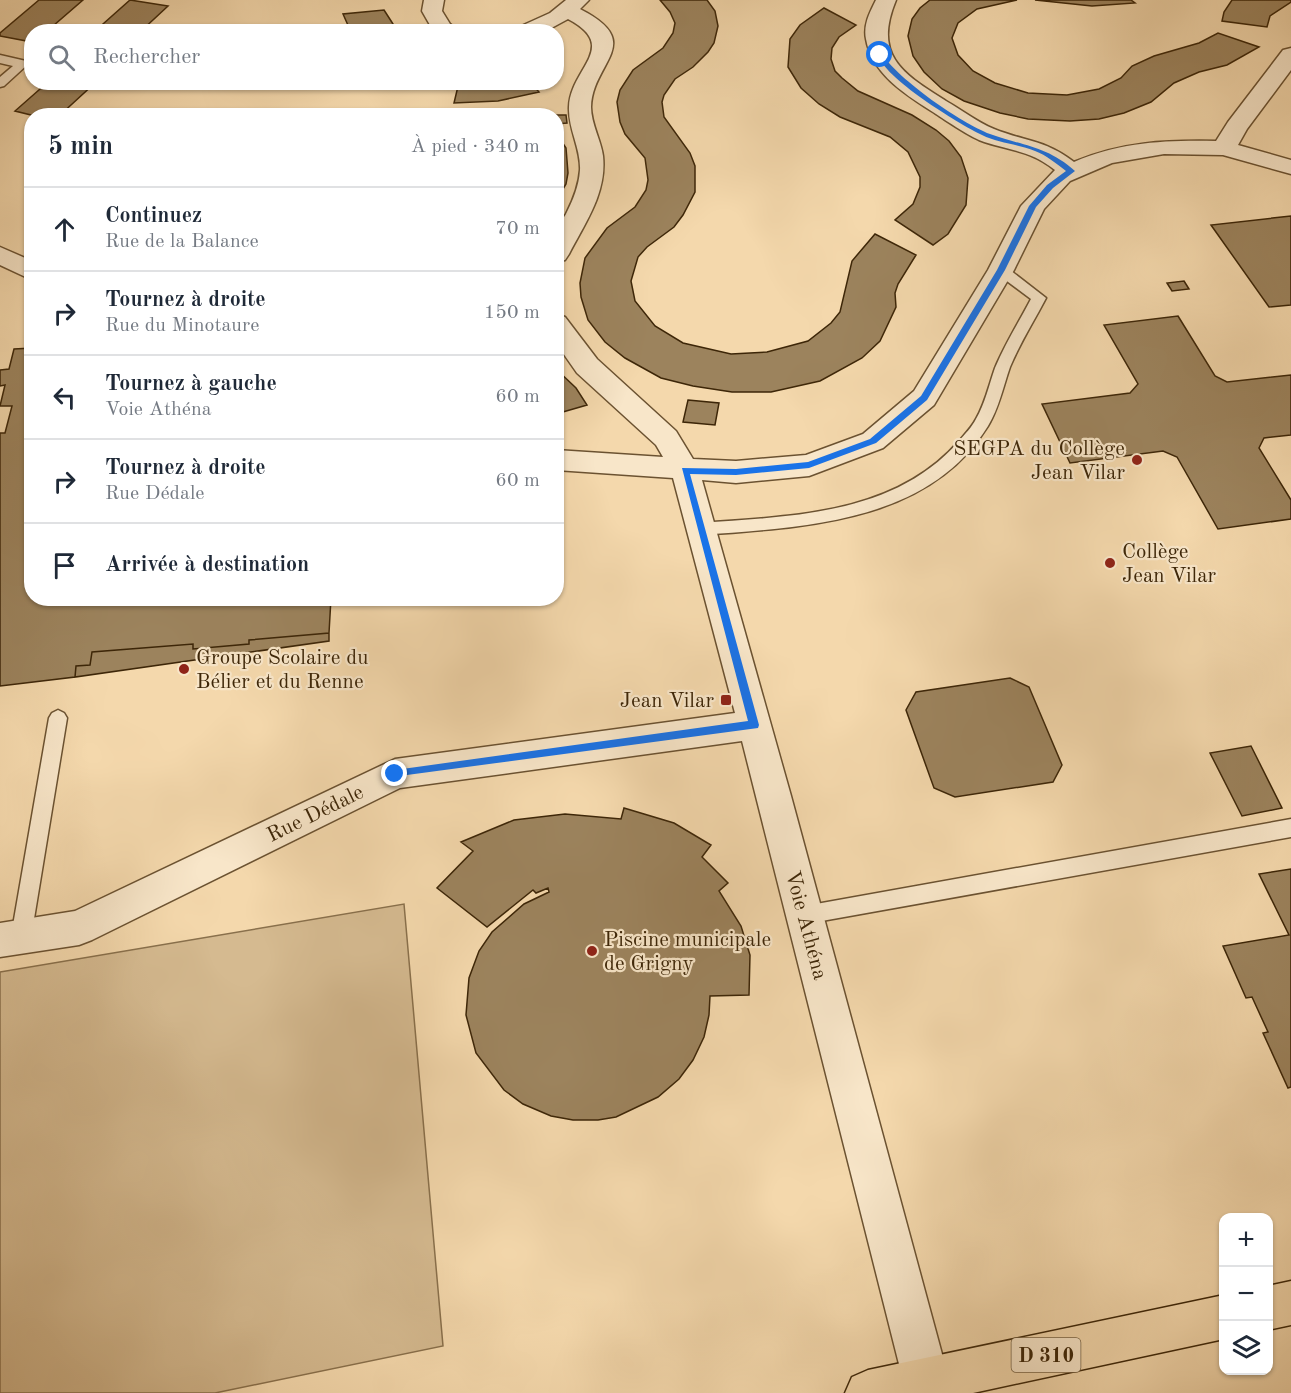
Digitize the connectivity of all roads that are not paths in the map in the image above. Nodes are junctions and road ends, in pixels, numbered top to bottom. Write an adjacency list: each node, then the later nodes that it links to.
1 (434, 0): 4 (street)
2 (886, 0): 11 (street)
3 (572, 5): 5 (street); 12 (street)
4 (440, 24)
5 (543, 24)
6 (1291, 55): 9 (street)
7 (0, 59): 8 (lane)
8 (0, 83)
9 (1224, 148): 10 (street); 11 (street)
10 (1291, 167)
11 (1071, 171): 15 (street)
12 (564, 238)
13 (0, 255): 14 (street)
14 (24, 268)
15 (1001, 270): 18 (street); 19 (lane)
16 (564, 334): 18 (street, Voie Athéna)
17 (564, 461): 18 (street)
18 (685, 470): 19 (street, Voie Athéna)
19 (701, 529): 21 (street, Voie Athéna)
20 (58, 718): 24 (lane)
21 (754, 725): 23 (street, Voie Athéna); 24 (street, Rue Dédale)
22 (1291, 828): 23 (lane)
23 (805, 915): 28 (street, Voie Athéna)
24 (10, 939)
25 (1291, 1303): 26 (main road)
26 (1273, 1307)
27 (1219, 1318): 28 (main road, D 310)
28 (929, 1386): 29 (main road, D 310)
29 (868, 1393)

